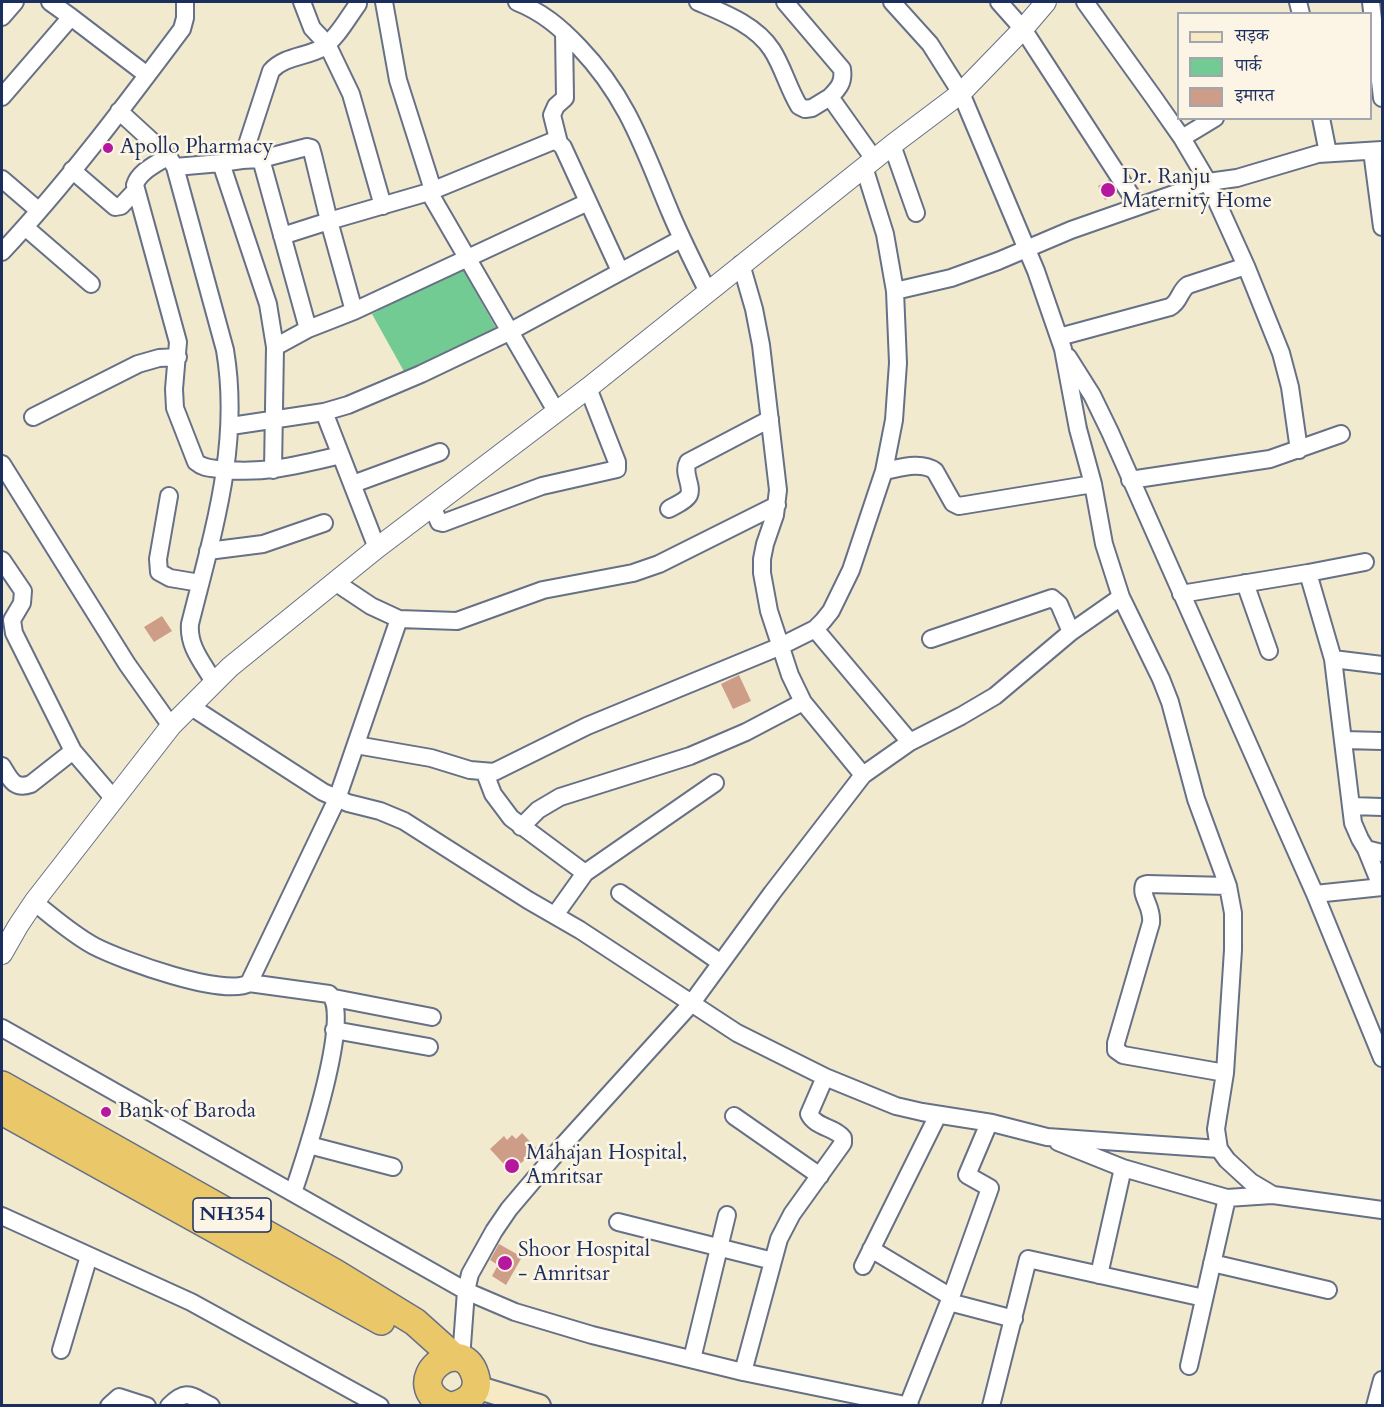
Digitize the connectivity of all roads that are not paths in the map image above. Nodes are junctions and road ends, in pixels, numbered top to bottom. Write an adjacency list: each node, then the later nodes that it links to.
1 (15, 2): 16 (street)
2 (50, 2): 17 (street)
3 (302, 2): 20 (street)
4 (356, 2): 20 (street)
5 (384, 2): 43 (street)
6 (517, 2): 19 (street)
7 (698, 2): 15 (street)
8 (785, 2): 23 (street)
9 (892, 2): 22 (street)
10 (999, 2): 18 (street)
11 (1046, 2): 18 (street)
12 (1084, 2): 29 (street)
13 (1371, 2): 25 (street)
14 (187, 3): 21 (street)
15 (722, 6): 23 (street)
16 (2, 17)
17 (71, 17): 21 (street); 24 (street)
18 (1023, 29): 22 (street); 46 (street)
19 (564, 32): 30 (street); 53 (street)
20 (327, 44): 35 (street); 45 (street)
21 (147, 75): 26 (street)
22 (960, 93): 31 (street); 54 (street)
23 (830, 97): 38 (street)
24 (2, 98)
25 (1383, 98)
26 (119, 111): 36 (street); 39 (street)
27 (1212, 120): 29 (street)
28 (1321, 120): 33 (street)
29 (1182, 138): 41 (street)
30 (559, 143): 43 (street); 44 (street)
31 (892, 145): 38 (street); 48 (street)
32 (1377, 150): 33 (street); 51 (street)
33 (1328, 153): 41 (street)
34 (261, 159): 35 (street); 49 (street); 52 (street)
35 (242, 160): 37 (street)
36 (171, 162): 37 (street); 42 (street); 75 (street)
37 (221, 163): 67 (street)
38 (869, 163): 57 (street); 61 (street)
39 (72, 170): 42 (street); 47 (street)
40 (2, 179): 47 (street)
41 (1208, 182): 46 (street); 58 (street)
42 (136, 190): 68 (street)
43 (431, 191): 45 (street); 56 (street)
44 (588, 202): 56 (street); 59 (street)
45 (383, 206): 49 (street)
46 (1138, 206): 54 (street)
47 (38, 210): 50 (street)
48 (916, 213)
49 (329, 222): 52 (street); 63 (street)
50 (25, 226): 55 (street); 60 (street)
51 (1383, 227)
52 (282, 236): 64 (street)
53 (681, 239): 59 (street); 62 (street)
54 (1028, 249): 61 (street); 66 (street)
55 (2, 252)
56 (466, 258): 63 (street); 65 (street)
57 (741, 264): 62 (street); 73 (street)
58 (1245, 266): 66 (street); 77 (street)
59 (620, 271): 65 (street)
60 (91, 284)
61 (895, 291): 83 (street)
62 (708, 292): 69 (street)
63 (354, 310): 64 (street)
64 (308, 328): 67 (street)
65 (511, 331): 70 (street); 71 (street)
66 (1061, 343): 84 (street); 86 (street)
67 (275, 347): 74 (street)
68 (178, 357): 72 (street); 81 (street)
69 (588, 388): 70 (street); 89 (street)
70 (556, 411): 89 (street)
71 (324, 412): 74 (street); 79 (street)
72 (33, 417)
73 (770, 418): 88 (street); 90 (street)
74 (272, 421): 75 (street); 82 (street)
75 (231, 426): 81 (street)
76 (1341, 434): 77 (street)
77 (1299, 450): 84 (street)
78 (440, 452): 85 (street)
79 (341, 455): 82 (street); 85 (street)
80 (2, 464): 113 (street)
81 (225, 470): 82 (street); 93 (street)
82 (273, 470)
83 (884, 471): 86 (street); 103 (street)
84 (1130, 480): 100 (street)
85 (352, 484): 92 (street)
86 (1093, 484): 101 (street)
87 (169, 496): 98 (street)
88 (777, 505): 102 (street); 106 (street)
89 (432, 506): 92 (street)
90 (669, 510)
91 (324, 523): 93 (street)
92 (377, 548): 97 (street)
93 (208, 551): 98 (street)
94 (2, 560): 118 (street)
95 (1365, 562): 96 (street)
96 (1308, 573): 99 (street); 108 (street)
97 (334, 582): 102 (street); 110 (street)
98 (200, 583): 110 (street)
99 (1245, 583): 100 (street); 107 (street)
100 (1181, 594): 133 (street)
101 (1121, 597): 104 (street); 130 (street)
102 (399, 619): 117 (street)
103 (814, 628): 106 (street); 116 (street)
104 (1071, 633): 105 (street); 116 (street)
105 (931, 639)
106 (781, 646): 111 (street); 120 (street)
107 (1269, 651)
108 (1333, 659): 109 (street); 114 (street)
109 (1383, 665)
110 (214, 682): 112 (street)
111 (803, 702): 121 (street); 127 (street)
112 (190, 706): 113 (street); 124 (street)
113 (171, 726): 123 (street)
114 (1344, 740): 115 (street); 125 (street)
115 (1383, 741)
116 (910, 742): 121 (street)
117 (356, 746): 120 (street); 124 (street)
118 (73, 751): 119 (street); 123 (street)
119 (2, 766)
120 (485, 773): 127 (street)
121 (863, 775): 137 (street)
122 (715, 783): 129 (street)
123 (114, 799): 134 (street)
124 (336, 799): 135 (street); 138 (street)
125 (1351, 806): 126 (street); 128 (street)
126 (1383, 807)
127 (521, 826): 129 (street)
128 (1374, 851): 131 (street)
129 (585, 873): 135 (street)
130 (1228, 886): 146 (street); 146 (street)
131 (1382, 886): 133 (street)
132 (620, 893): 137 (street)
133 (1315, 894): 145 (street)
134 (34, 902): 136 (street); 138 (street)
135 (555, 915): 140 (street)
136 (2, 954)
137 (721, 963): 140 (street)
138 (249, 982): 139 (street)
139 (334, 998): 141 (street); 143 (street)
140 (692, 1004): 147 (street); 174 (street)
141 (432, 1017)
142 (2, 1028): 159 (street)
143 (334, 1030): 144 (street); 154 (street)
144 (429, 1047)
145 (1383, 1058)
146 (1225, 1073): 155 (street)
147 (825, 1077): 150 (street); 158 (street)
148 (2, 1085): 180 (highway, NH354)
149 (2, 1111): 180 (highway, NH354)
150 (938, 1115): 152 (street); 167 (street)
151 (734, 1116): 158 (street)
152 (989, 1123): 153 (street); 176 (street)
153 (1047, 1137): 155 (street); 157 (street)
154 (309, 1145): 156 (street); 159 (street)
155 (1219, 1149): 160 (street)
156 (393, 1167)
157 (1123, 1168): 161 (street); 172 (street)
158 (820, 1176): 169 (street)
159 (293, 1193): 174 (street)
160 (1273, 1195): 161 (street); 162 (street)
161 (1227, 1198): 170 (street)
162 (1383, 1210)
163 (728, 1215): 166 (street)
164 (2, 1216): 168 (street)
165 (618, 1222): 166 (street)
166 (719, 1247): 169 (street); 179 (street)
167 (871, 1249): 171 (street); 176 (street)
168 (89, 1256): 178 (street); 190 (street)
169 (773, 1261): 182 (street)
170 (1212, 1263): 173 (street); 175 (street)
171 (863, 1266)
172 (1099, 1275): 175 (street); 177 (street)
173 (1328, 1290)
174 (465, 1292): 179 (street); 180 (street)
175 (1204, 1298): 181 (street)
176 (950, 1299): 177 (street); 185 (street)
177 (1014, 1319): 192 (street)
178 (62, 1350)
179 (692, 1359): 182 (street)
180 (451, 1360): 184 (highway, NH354); 184 (highway)
181 (1189, 1366)
182 (743, 1372): 185 (street)
183 (1383, 1380): 193 (street)
184 (453, 1402): 191 (main road)
185 (909, 1405)
186 (109, 1406): 187 (street)
187 (147, 1406)
188 (169, 1406): 189 (street)
189 (211, 1406)
190 (380, 1406)
191 (539, 1406)
192 (991, 1406)
193 (1375, 1406)

